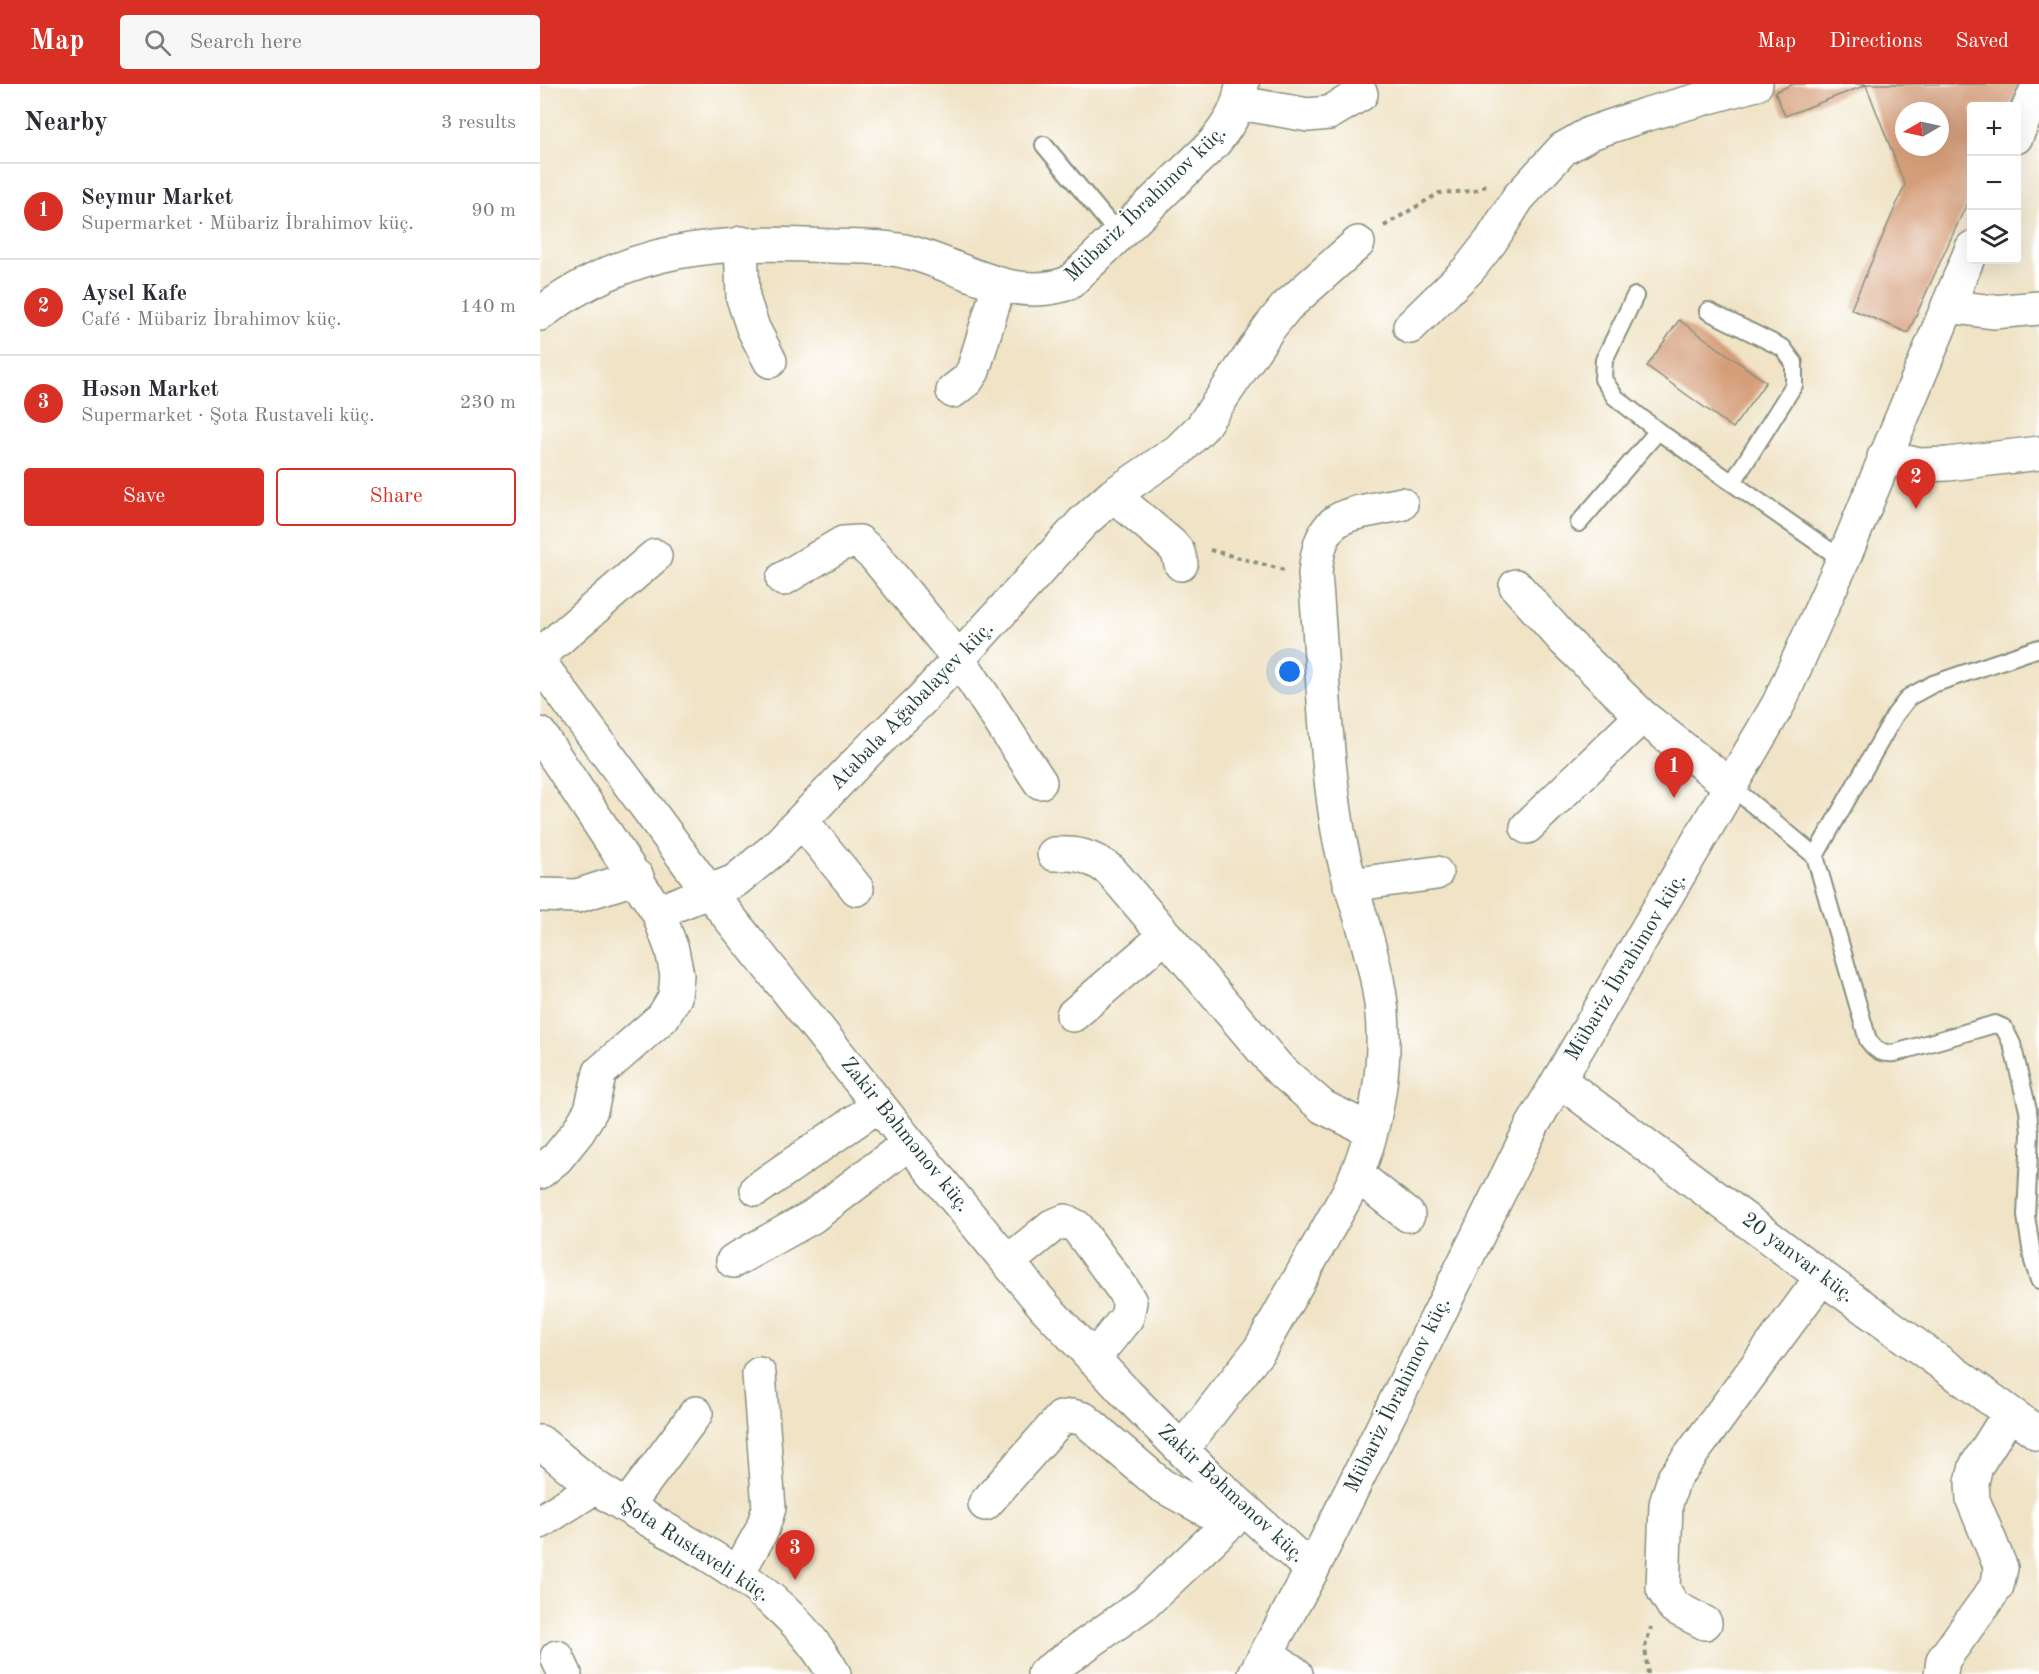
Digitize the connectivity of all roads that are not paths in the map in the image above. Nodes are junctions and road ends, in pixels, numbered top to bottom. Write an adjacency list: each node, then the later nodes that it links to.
1 (1756, 84): 4 (street)
2 (1241, 93): 3 (street); 6 (street, Mübariz İbrahimov küç.)
3 (1361, 94)
4 (1662, 95): 16 (street)
5 (1044, 145): 6 (lane)
6 (1119, 235): 10 (street, Mübariz İbrahimov küç.)
7 (741, 243): 10 (street, Mübariz İbrahimov küç.); 15 (street, Mübariz İbrahimov küç.); 17 (street)
8 (1358, 243): 23 (street, Atabala Ağabalayev küç.)
9 (1967, 258): 12 (street, Mübariz İbrahimov küç.)
10 (999, 285): 18 (street)
11 (1635, 296): 19 (lane)
12 (1948, 306): 13 (street); 21 (street, Mübariz İbrahimov küç.)
13 (2039, 308)
14 (1708, 311): 22 (lane)
15 (540, 314)
16 (1410, 327)
17 (770, 361)
18 (953, 391)
19 (1658, 431): 22 (lane); 25 (lane)
20 (2039, 453): 21 (street)
21 (1884, 457): 28 (street, Mübariz İbrahimov küç.)
22 (1733, 482): 28 (lane)
23 (1113, 495): 27 (street); 33 (street, Atabala Ağabalayev küç.)
24 (1401, 504): 45 (street)
25 (1579, 523)
26 (655, 556): 32 (street)
27 (1179, 558)
28 (1843, 560): 38 (street, Mübariz İbrahimov küç.)
29 (783, 579): 33 (street)
30 (1516, 586): 35 (street)
31 (2039, 648): 42 (lane)
32 (540, 655)
33 (959, 660): 37 (street); 39 (street, Atabala Ağabalayev küç.)
34 (540, 663): 47 (street, Zakir Bəhmənov küç.)
35 (1642, 716): 38 (street); 40 (street)
36 (540, 734): 44 (street)
37 (1040, 782)
38 (1732, 787): 42 (lane); 52 (street, Mübariz İbrahimov küç.)
39 (802, 821): 46 (street); 47 (street, Atabala Ağabalayev küç.)
40 (1527, 827)
41 (1054, 854): 50 (street)
42 (1815, 856): 63 (lane)
43 (1436, 873): 45 (street)
44 (637, 877): 48 (street); 49 (street)
45 (1350, 885): 54 (street)
46 (857, 889)
47 (710, 893): 49 (street, Atabala Ağabalayev küç.); 53 (street, Zakir Bəhmənov küç.)
48 (540, 895)
49 (658, 912): 56 (street)
50 (1165, 936): 51 (street); 54 (street)
51 (1072, 1015)
52 (1559, 1080): 62 (street, 20 yanvar küç.); 76 (street, Mübariz İbrahimov küç.)
53 (879, 1105): 55 (street, Zakir Bəhmənov küç.); 58 (street)
54 (1370, 1130): 57 (street)
55 (909, 1143): 60 (street); 61 (street, Zakir Bəhmənov küç.)
56 (540, 1172)
57 (1357, 1175): 59 (street); 70 (street)
58 (757, 1189)
59 (1408, 1215)
60 (733, 1261)
61 (1008, 1262): 64 (street, Zakir Bəhmənov küç.); 64 (street)
62 (1822, 1277): 67 (street, 20 yanvar küç.); 78 (street)
63 (2039, 1280)
64 (1093, 1359): 70 (street, Zakir Bəhmənov küç.)
65 (759, 1374): 77 (street)
66 (696, 1413): 73 (street)
67 (2010, 1414): 68 (street, 20 yanvar küç.); 83 (street)
68 (2039, 1434)
69 (540, 1442): 71 (street, Şota Rustaveli küç.)
70 (1182, 1449): 74 (street, Zakir Bəhmənov küç.)
71 (595, 1486): 73 (street, Şota Rustaveli küç.); 75 (street)
72 (985, 1504): 74 (street)
73 (627, 1506): 77 (street, Şota Rustaveli küç.)
74 (1237, 1517): 76 (street, Zakir Bəhmənov küç.); 81 (street)
75 (540, 1522)
76 (1312, 1570): 79 (street, Mübariz İbrahimov küç.)
77 (738, 1573): 80 (street, Şota Rustaveli küç.)
78 (1705, 1623)
79 (1261, 1663): 82 (street)
80 (834, 1674)
81 (1044, 1674)
82 (1296, 1674)
83 (1941, 1674)

